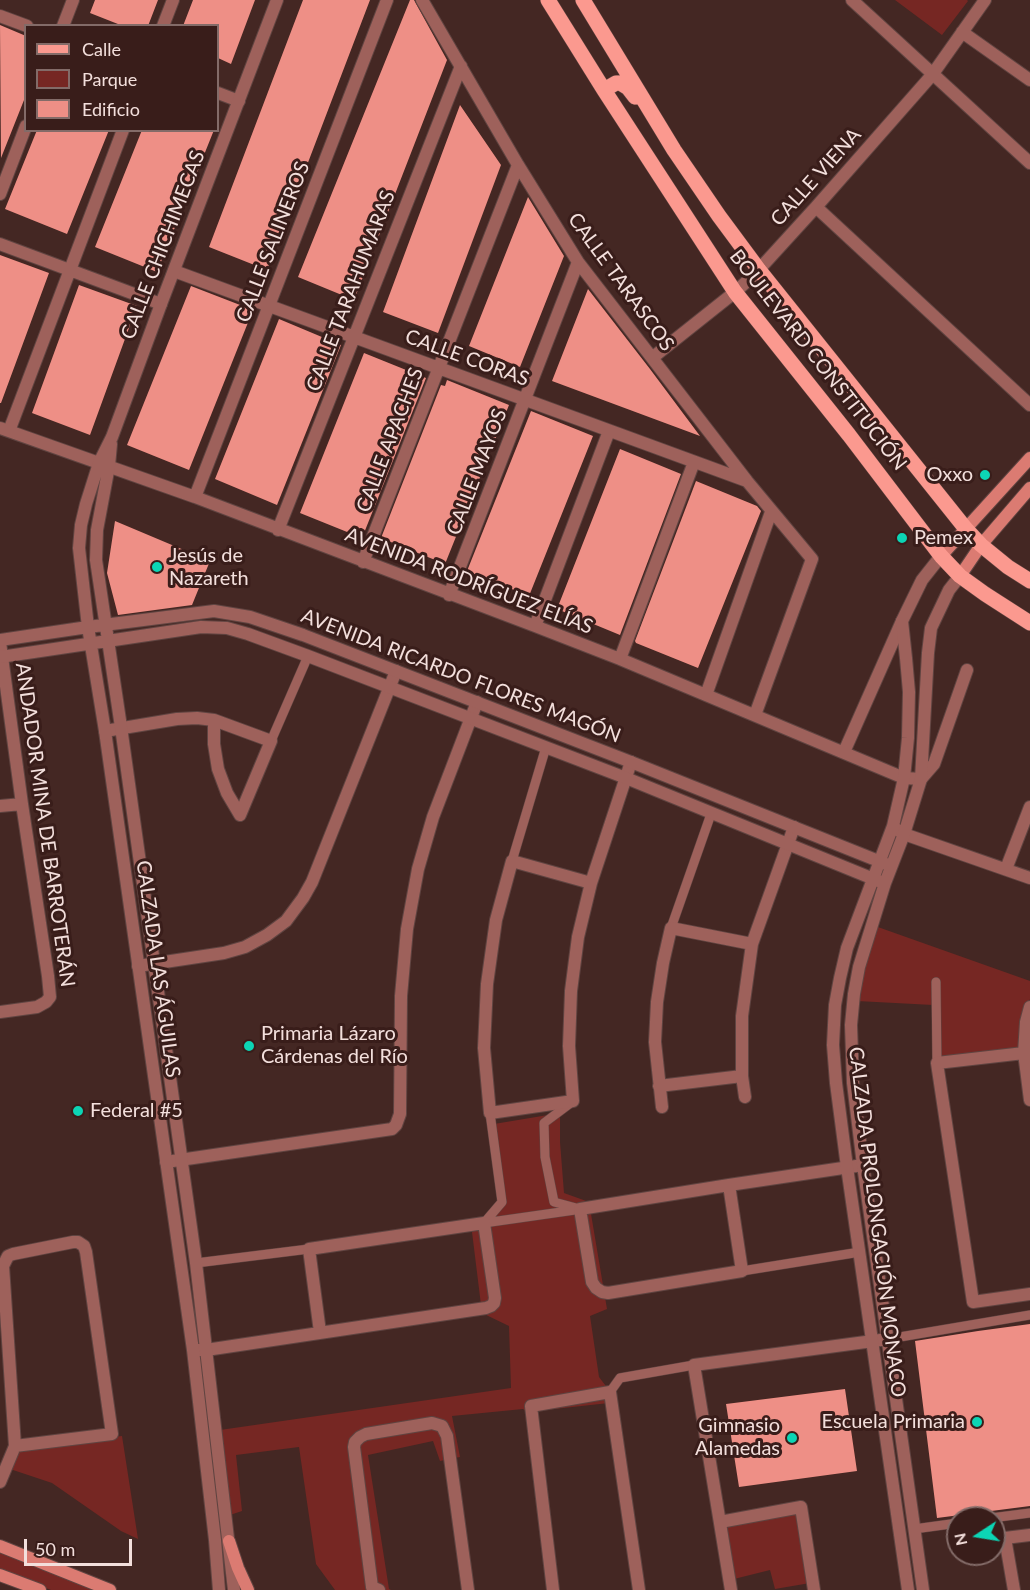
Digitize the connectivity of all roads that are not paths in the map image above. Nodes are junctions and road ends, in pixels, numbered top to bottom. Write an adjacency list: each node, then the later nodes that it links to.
1 (73, 0): 11 (street)
2 (173, 0): 12 (street)
3 (277, 0): 20 (street, CALLE CHICHIMECAS)
4 (387, 0): 35 (street, CALLE SALINEROS)
5 (422, 0): 15 (street, CALLE TARASCOS)
6 (548, 0): 18 (main road, BOULEVARD CONSTITUCIÓN)
7 (583, 0): 23 (main road, BOULEVARD CONSTITUCIÓN)
8 (852, 0): 16 (street)
9 (985, 0): 14 (street, CALLE VIENA)
10 (0, 16): 13 (street)
11 (64, 24)
12 (164, 24)
13 (24, 25)
14 (962, 32): 16 (street, CALLE VIENA); 17 (street)
15 (461, 66): 25 (street, CALLE TARASCOS); 36 (street, CALLE TARAHUMARAS)
16 (933, 75): 24 (street); 27 (street, CALLE VIENA)
17 (1030, 80)
18 (604, 90): 23 (main road); 33 (main road, BOULEVARD CONSTITUCIÓN)
19 (219, 93): 20 (street)
20 (239, 101): 32 (street, CALLE CHICHIMECAS)
21 (24, 131): 26 (street)
22 (122, 132): 30 (street)
23 (674, 150): 31 (main road, BOULEVARD CONSTITUCIÓN)
24 (1030, 163)
25 (518, 165): 29 (street, CALLE TARASCOS); 38 (street, CALLE APACHES)
26 (0, 194)
27 (816, 207): 31 (street, CALLE VIENA); 40 (street)
28 (0, 244): 30 (street)
29 (578, 262): 37 (street, CALLE TARASCOS); 39 (street, CALLE MAYOS)
30 (70, 270): 34 (street); 41 (street)
31 (759, 270): 33 (street, CALLE VIENA); 50 (main road, BOULEVARD CONSTITUCIÓN)
32 (174, 271): 34 (street, CALLE CHICHIMECAS); 35 (street, CALLE CORAS)
33 (735, 292): 37 (street, CALLE VIENA); 53 (main road, BOULEVARD CONSTITUCIÓN)
34 (161, 304): 45 (street, CALLE CHICHIMECAS)
35 (269, 306): 36 (street, CALLE CORAS); 48 (street, CALLE SALINEROS)
36 (354, 337): 38 (street, CALLE CORAS); 51 (street, CALLE TARAHUMARAS)
37 (652, 358): 46 (street, CALLE TARASCOS)
38 (438, 368): 39 (street, CALLE CORAS); 54 (street, CALLE APACHES)
39 (525, 400): 42 (street, CALLE CORAS); 57 (street, CALLE MAYOS)
40 (1030, 405)
41 (4, 430): 45 (street, AVENIDA RODRÍGUEZ ELÍAS)
42 (609, 431): 44 (street, CALLE CORAS); 61 (street)
43 (1030, 458): 50 (main road)
44 (694, 462): 46 (street, CALLE CORAS); 68 (street)
45 (104, 464): 48 (street, AVENIDA RODRÍGUEZ ELÍAS); 60 (street, CALZADA LAS ÁGUILAS); 62 (street, CALZADA LAS ÁGUILAS)
46 (747, 481): 49 (street, CALLE TARASCOS)
47 (1030, 488): 52 (main road)
48 (195, 498): 51 (street, AVENIDA RODRÍGUEZ ELÍAS)
49 (771, 512): 72 (street); 74 (street, CALLE TARASCOS)
50 (966, 529): 52 (main road, BOULEVARD CONSTITUCIÓN); 53 (main road)
51 (278, 530): 54 (street, AVENIDA RODRÍGUEZ ELÍAS)
52 (981, 545): 55 (main road); 56 (main road, BOULEVARD CONSTITUCIÓN)
53 (941, 556): 55 (main road, BOULEVARD CONSTITUCIÓN); 58 (street)
54 (363, 562): 57 (street, AVENIDA RODRÍGUEZ ELÍAS)
55 (960, 576): 59 (main road, BOULEVARD CONSTITUCIÓN); 85 (street, CALZADA PROLONGACIÓN MONACO)
56 (1030, 581)
57 (449, 595): 61 (street, AVENIDA RODRÍGUEZ ELÍAS)
58 (902, 621): 81 (street); 84 (street, CALZADA PROLONGACIÓN MONACO)
59 (1030, 624)
60 (105, 625): 62 (street, AVENIDA RICARDO FLORES MAGÓN); 63 (street, CALZADA LAS ÁGUILAS); 69 (street, AVENIDA RICARDO FLORES MAGÓN)
61 (535, 626): 68 (street, AVENIDA RODRÍGUEZ ELÍAS)
62 (88, 627): 64 (street, AVENIDA RICARDO FLORES MAGÓN); 65 (street, CALZADA LAS ÁGUILAS)
63 (108, 640): 65 (street, AVENIDA RICARDO FLORES MAGÓN); 66 (street, AVENIDA RICARDO FLORES MAGÓN); 77 (street, CALZADA LAS ÁGUILAS)
64 (0, 641): 67 (street, ANDADOR MINA DE BARROTERÁN)
65 (91, 643): 67 (street, AVENIDA RICARDO FLORES MAGÓN); 78 (street, CALZADA LAS ÁGUILAS)
66 (308, 656): 71 (street, AVENIDA RICARDO FLORES MAGÓN); 79 (street)
67 (1, 657): 86 (street, ANDADOR MINA DE BARROTERÁN)
68 (620, 659): 72 (street, AVENIDA RODRÍGUEZ ELÍAS)
69 (396, 670): 71 (street); 73 (street, AVENIDA RICARDO FLORES MAGÓN)
70 (968, 670): 85 (street)
71 (390, 687): 75 (street, AVENIDA RICARDO FLORES MAGÓN); 102 (street)
72 (706, 695): 74 (street, AVENIDA RODRÍGUEZ ELÍAS)
73 (477, 702): 75 (street); 82 (street, AVENIDA RICARDO FLORES MAGÓN)
74 (755, 715): 81 (street, AVENIDA RODRÍGUEZ ELÍAS)
75 (471, 718): 80 (street, AVENIDA RICARDO FLORES MAGÓN); 116 (street)
76 (214, 720): 77 (street); 79 (street); 79 (street)
77 (121, 727): 78 (street); 102 (street, CALZADA LAS ÁGUILAS)
78 (105, 731): 103 (street, CALZADA LAS ÁGUILAS)
79 (271, 741)
80 (546, 747): 83 (street, AVENIDA RICARDO FLORES MAGÓN); 94 (street)
81 (844, 752): 84 (street, AVENIDA RODRÍGUEZ ELÍAS)
82 (631, 762): 83 (street); 91 (street, AVENIDA RICARDO FLORES MAGÓN)
83 (626, 778): 89 (street, AVENIDA RICARDO FLORES MAGÓN); 99 (street)
84 (904, 778): 85 (street, AVENIDA RODRÍGUEZ ELÍAS); 90 (street, CALZADA PROLONGACIÓN MONACO)
85 (921, 779): 92 (street, CALZADA PROLONGACIÓN MONACO)
86 (22, 804): 87 (street); 106 (street, ANDADOR MINA DE BARROTERÁN)
87 (0, 806)
88 (1030, 807): 96 (street)
89 (711, 813): 93 (street, AVENIDA RICARDO FLORES MAGÓN); 100 (street)
90 (893, 826): 92 (street); 95 (street, CALZADA PROLONGACIÓN MONACO)
91 (794, 827): 93 (street); 95 (street, AVENIDA RICARDO FLORES MAGÓN)
92 (904, 834): 95 (street, CALZADA PROLONGACIÓN MONACO); 96 (street)
93 (787, 843): 98 (street, AVENIDA RICARDO FLORES MAGÓN); 101 (street)
94 (512, 861): 99 (street); 115 (street)
95 (886, 864): 98 (street, CALZADA PROLONGACIÓN MONACO)
96 (1006, 869): 97 (street)
97 (1030, 878)
98 (879, 881): 118 (street, CALZADA PROLONGACIÓN MONACO); 119 (street, CALZADA PROLONGACIÓN MONACO)
99 (591, 883): 113 (street)
100 (671, 928): 101 (street); 110 (street)
101 (752, 944): 109 (street)
102 (154, 964): 103 (street); 116 (street, CALZADA LAS ÁGUILAS)
103 (138, 966): 117 (street, CALZADA LAS ÁGUILAS)
104 (936, 982): 108 (street)
105 (1030, 1007): 107 (street)
106 (0, 1012)
107 (1024, 1053): 108 (street); 112 (street)
108 (937, 1063): 127 (street)
109 (742, 1076): 110 (street); 111 (street)
110 (659, 1086): 114 (street)
111 (745, 1097)
112 (1030, 1100)
113 (573, 1101): 115 (street); 121 (street)
114 (662, 1107)
115 (490, 1113): 122 (street)
116 (181, 1160): 117 (street); 125 (street, CALZADA LAS ÁGUILAS)
117 (166, 1162): 132 (street, CALZADA LAS ÁGUILAS)
118 (863, 1165): 119 (street); 130 (street, CALZADA PROLONGACIÓN MONACO)
119 (848, 1167): 120 (street); 124 (street, CALZADA PROLONGACIÓN MONACO)
120 (729, 1185): 121 (street); 126 (street)
121 (580, 1209): 122 (street); 126 (street)
122 (484, 1223): 123 (street); 129 (street)
123 (309, 1249): 125 (street); 129 (street)
124 (860, 1252): 126 (street); 131 (street, CALZADA PROLONGACIÓN MONACO)
125 (196, 1263): 133 (street, CALZADA LAS ÁGUILAS)
126 (742, 1271)
127 (1030, 1294)
128 (1030, 1315): 130 (street)
129 (320, 1332): 133 (street)
130 (888, 1339): 131 (street); 142 (street, CALZADA PROLONGACIÓN MONACO)
131 (872, 1341): 134 (street); 158 (street, CALZADA PROLONGACIÓN MONACO)
132 (193, 1350): 133 (street); 149 (street, CALZADA LAS ÁGUILAS)
133 (206, 1350): 144 (street, CALZADA LAS ÁGUILAS)
134 (694, 1365): 135 (street); 140 (street)
135 (610, 1392): 154 (street); 155 (street)
136 (15, 1446): 136 (street); 137 (street)
137 (0, 1482)
138 (1030, 1513): 139 (street)
139 (1006, 1516)
140 (720, 1522): 156 (street); 157 (street)
141 (946, 1524): 142 (street)
142 (914, 1529): 159 (street, CALZADA PROLONGACIÓN MONACO)
143 (1030, 1535): 160 (street)
144 (229, 1541): 150 (street, CALZADA LAS ÁGUILAS); 151 (main road)
145 (0, 1546): 148 (main road)
146 (0, 1575): 147 (main road)
147 (40, 1590)
148 (110, 1590)
149 (219, 1590)
150 (234, 1590)
151 (248, 1590)
152 (379, 1590): 153 (street)
153 (468, 1590)
154 (553, 1590)
155 (639, 1590)
156 (731, 1590)
157 (814, 1590)
158 (908, 1590)
159 (923, 1590)
160 (1014, 1590)

